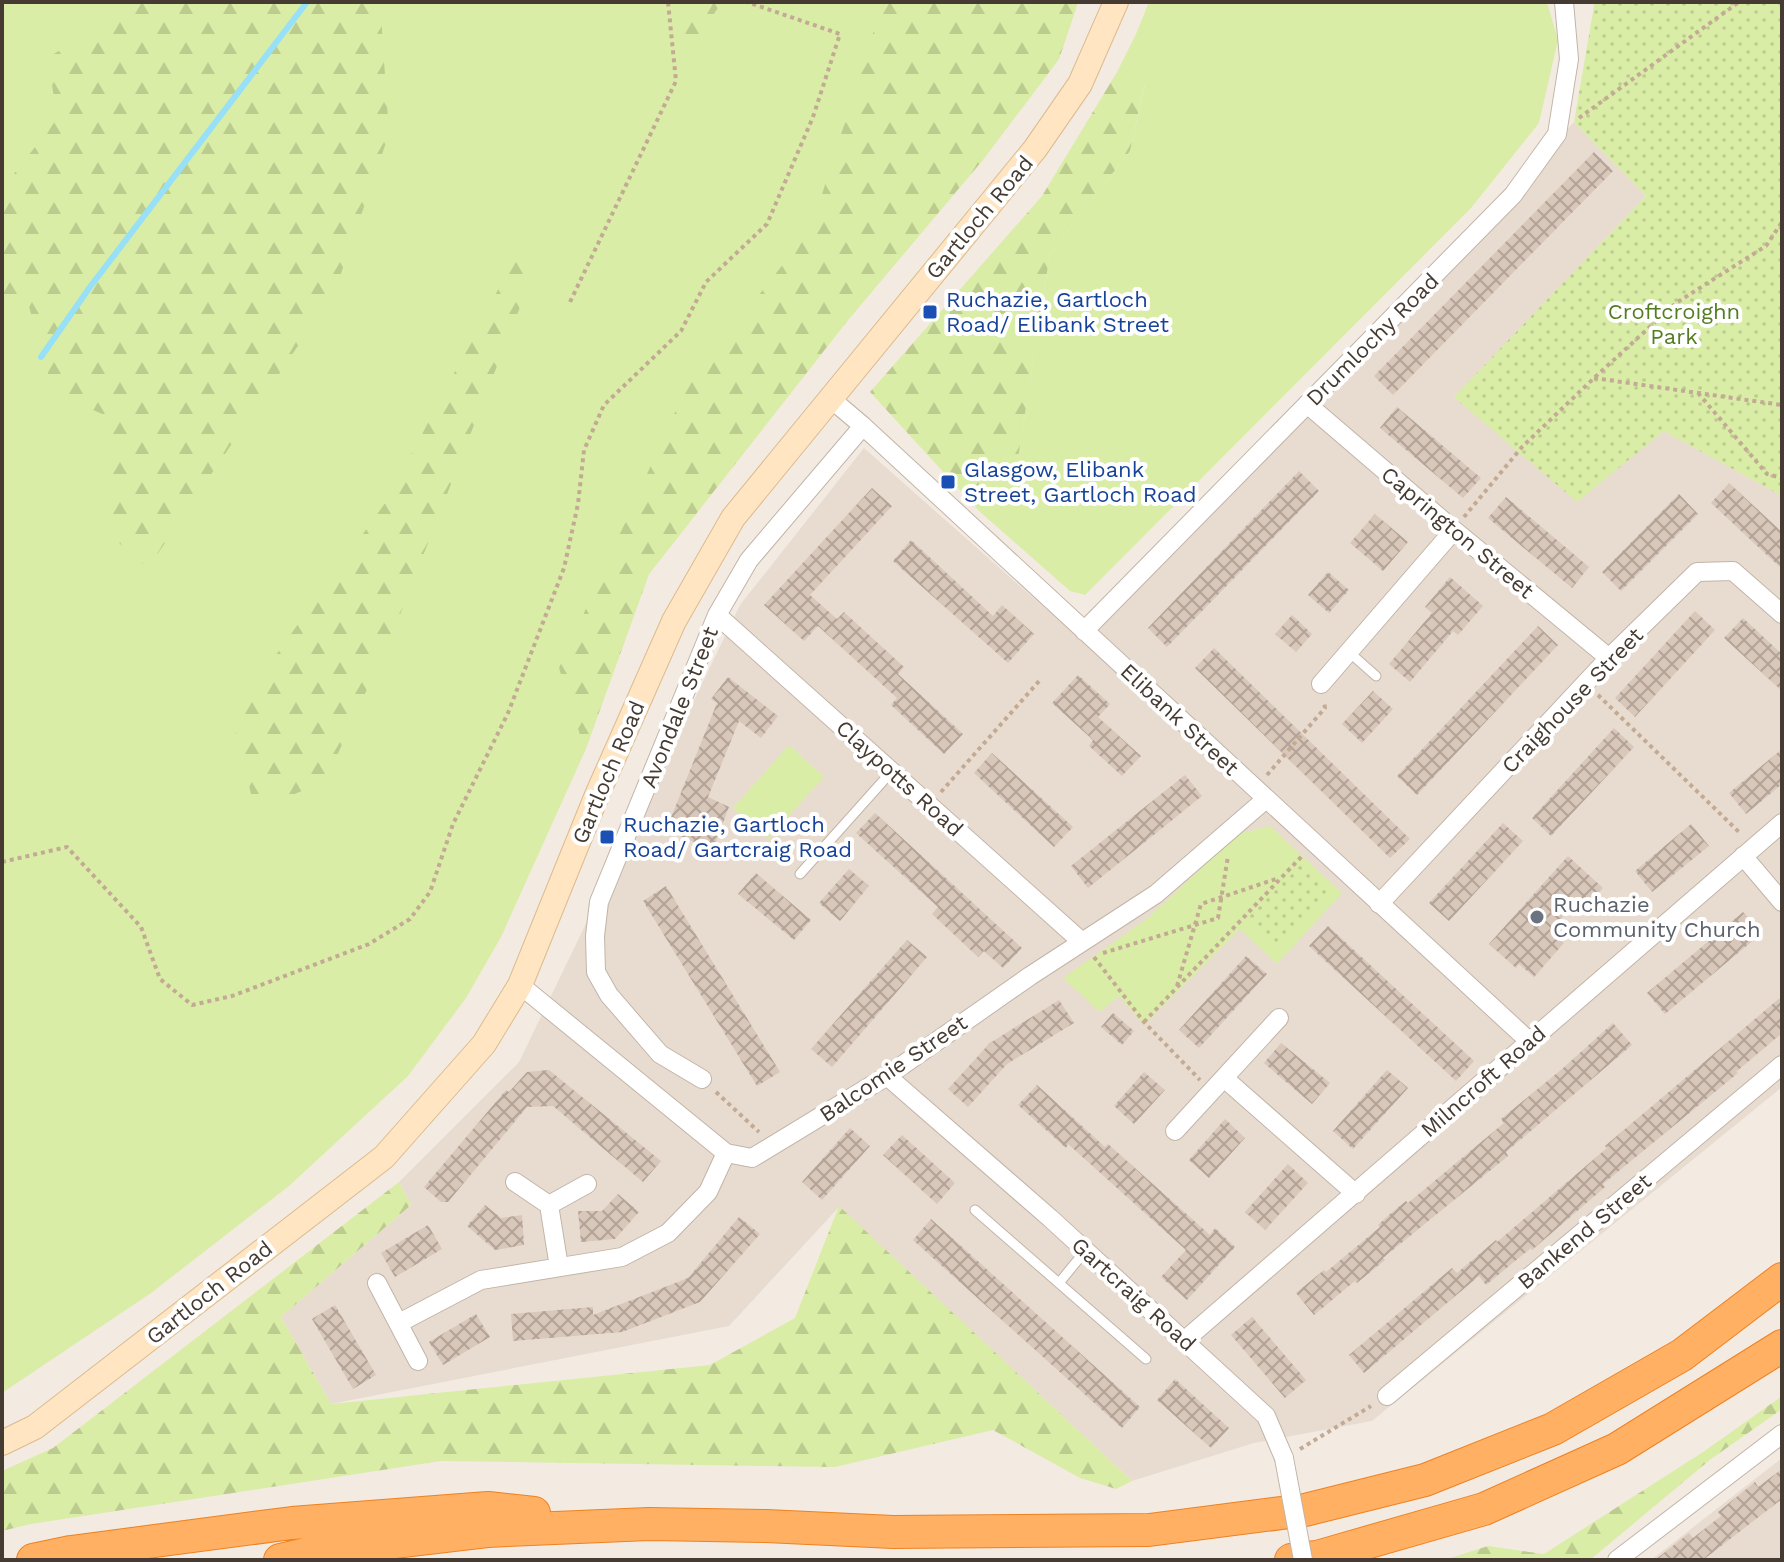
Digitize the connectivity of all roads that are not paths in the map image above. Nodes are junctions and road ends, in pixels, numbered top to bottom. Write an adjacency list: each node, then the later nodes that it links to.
1 (1116, 2): 3 (main road, Gartloch Road)
2 (1564, 2): 4 (street, Drumlochy Road)
3 (830, 398): 5 (street, Elibank Street); 22 (main road, Gartloch Road)
4 (1307, 404): 6 (street, Caprington Street); 9 (street, Drumlochy Road)
5 (863, 426): 8 (street, Avondale Street); 9 (street, Elibank Street)
6 (1454, 530): 10 (street); 11 (street, Caprington Street)
7 (1782, 614): 11 (street, Craighouse Street)
8 (717, 615): 14 (street, Claypotts Road); 25 (street, Avondale Street)
9 (1084, 631): 15 (street, Elibank Street)
10 (1349, 652): 12 (lane); 13 (street)
11 (1609, 658): 20 (street, Craighouse Street)
12 (1376, 676)
13 (1321, 684)
14 (892, 771): 18 (lane); 21 (street, Claypotts Road)
15 (1260, 794): 20 (street, Elibank Street); 21 (street, Balcomie Street)
16 (1782, 823): 17 (street, Milncroft Road)
17 (1749, 852): 19 (street); 24 (street, Milncroft Road)
18 (800, 874)
19 (1782, 902)
20 (1379, 904): 24 (street, Elibank Street)
21 (1088, 949): 27 (street, Balcomie Street)
22 (520, 985): 29 (street); 50 (main road, Gartloch Road)
23 (1279, 1018): 30 (street)
24 (1529, 1041): 35 (street, Milncroft Road)
25 (660, 1054): 28 (street, Avondale Street); 29 (street)
26 (1782, 1065): 48 (street, Bankend Street)
27 (887, 1076): 32 (street, Balcomie Street); 38 (street, Gartcraig Road)
28 (702, 1079)
29 (636, 1080): 32 (street)
30 (1218, 1085): 31 (street); 35 (street)
31 (1175, 1131)
32 (726, 1153): 39 (street)
33 (515, 1182): 36 (street)
34 (587, 1184): 36 (street)
35 (1356, 1194): 44 (street, Milncroft Road)
36 (549, 1205): 39 (street)
37 (975, 1210): 42 (lane)
38 (1086, 1250): 42 (lane); 44 (street, Gartcraig Road)
39 (559, 1267): 43 (street)
40 (1782, 1279): 51 (highway)
41 (377, 1283): 43 (street)
42 (1059, 1283): 46 (lane)
43 (399, 1323): 47 (street)
44 (1185, 1340): 55 (street, Gartcraig Road, bridge)
45 (1782, 1346): 54 (highway)
46 (1146, 1359)
47 (418, 1361)
48 (1387, 1396)
49 (1782, 1434): 56 (street)
50 (2, 1443)
51 (649, 1524): 52 (highway); 53 (highway)
52 (33, 1560)
53 (280, 1560)
54 (1291, 1560)
55 (1303, 1560)
56 (1617, 1560)

